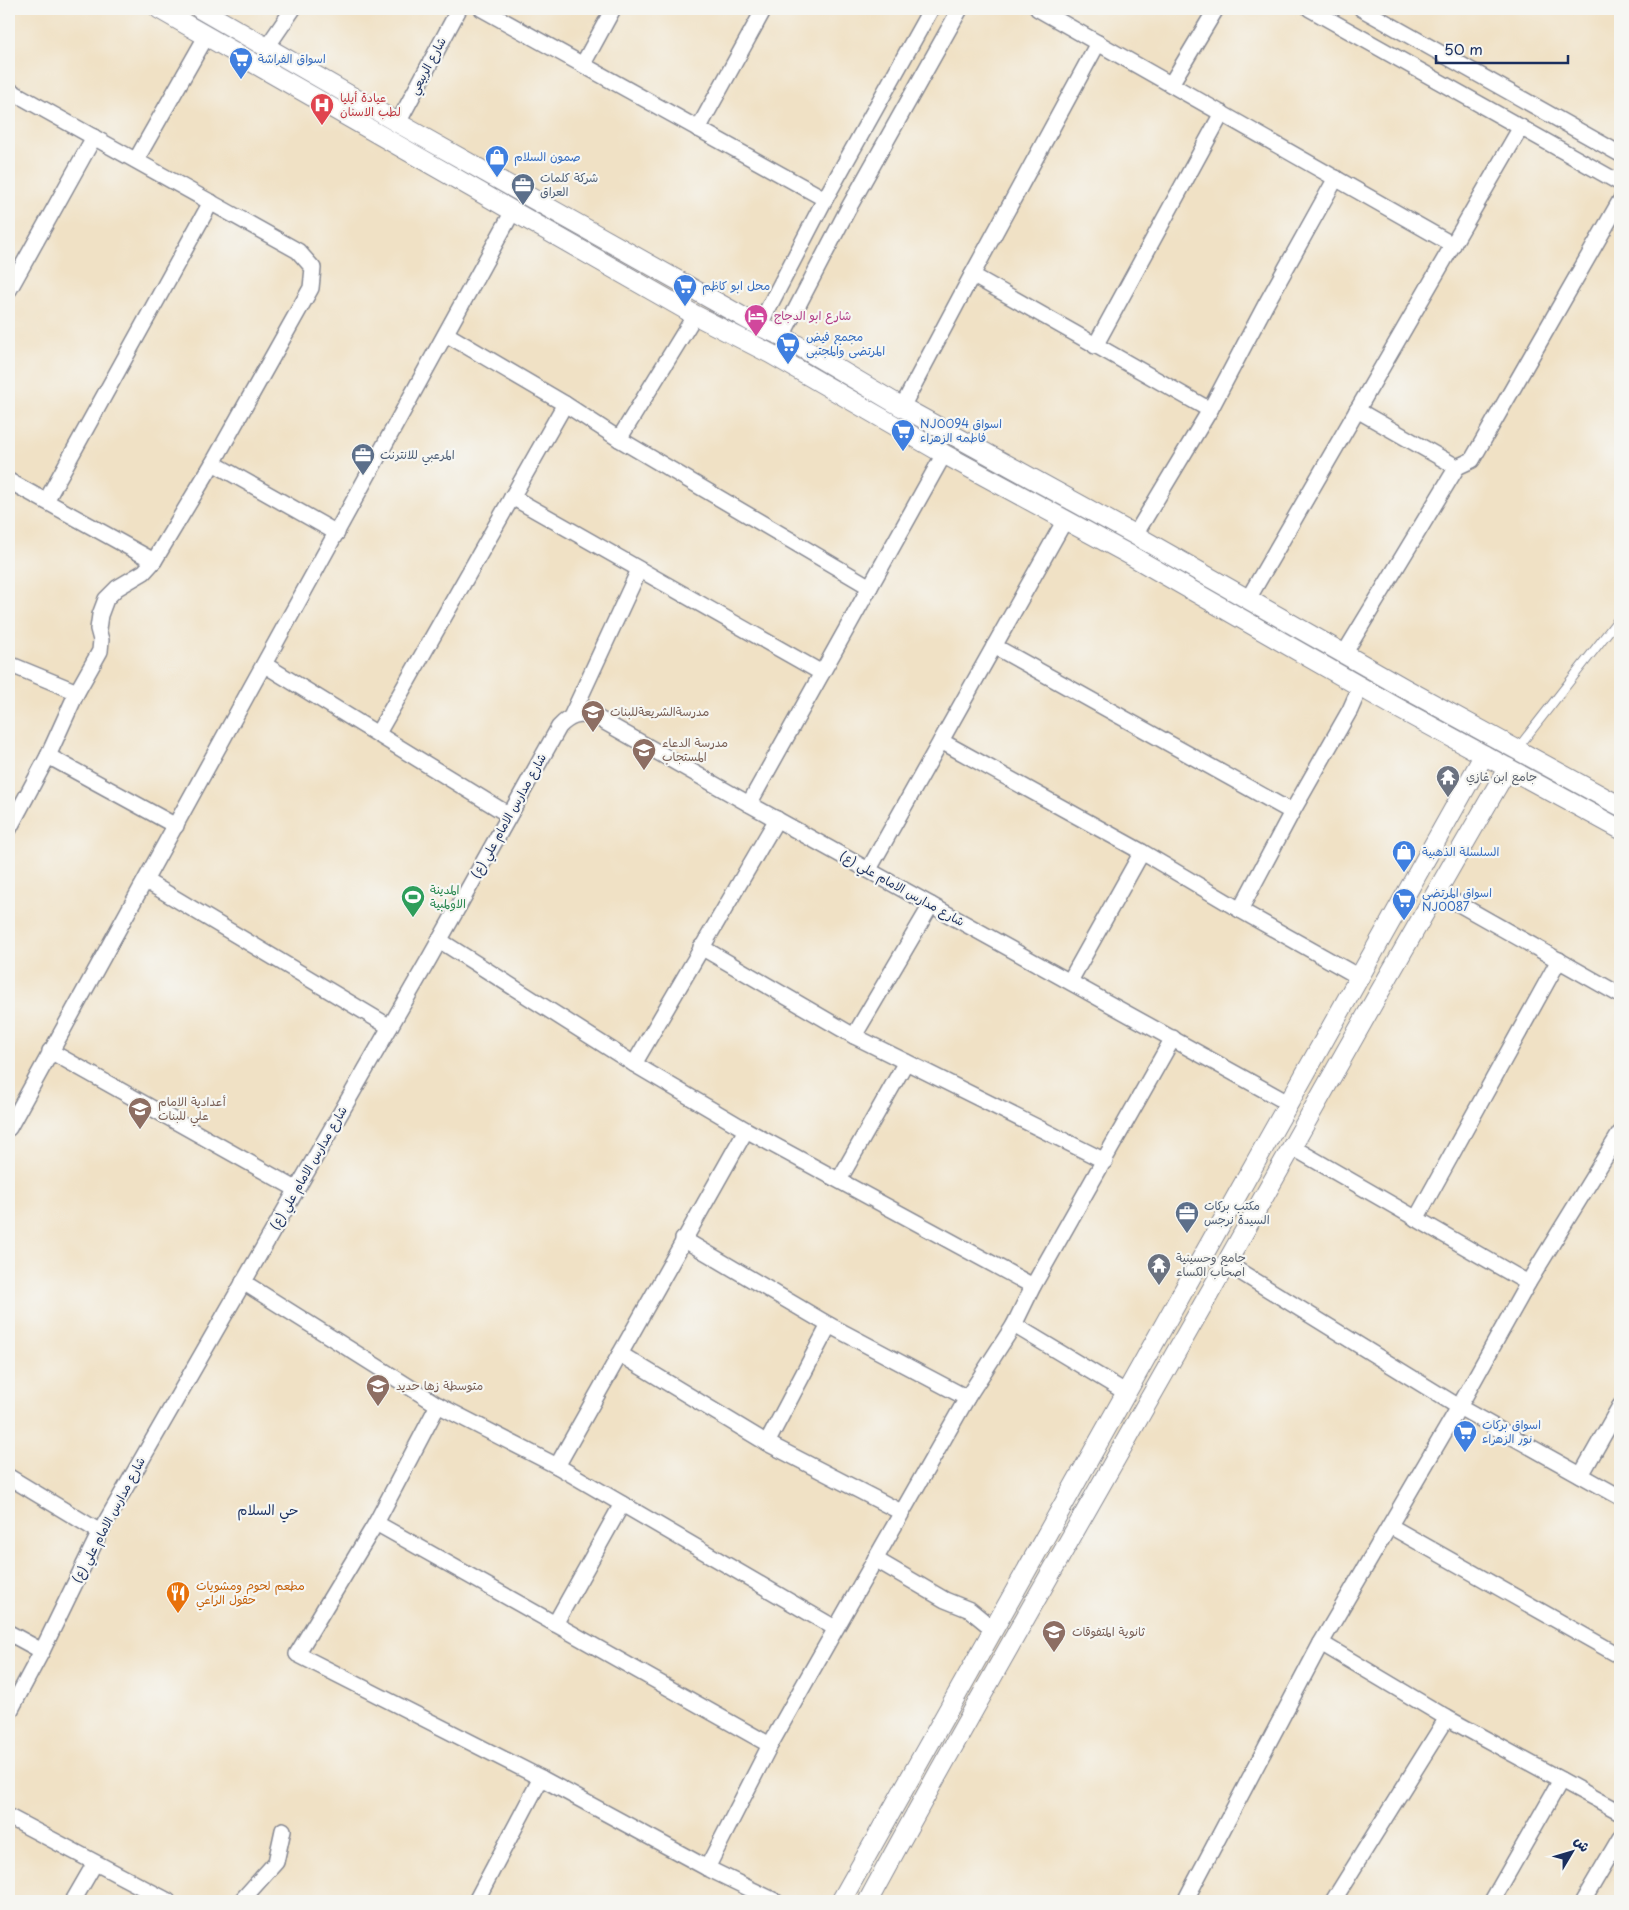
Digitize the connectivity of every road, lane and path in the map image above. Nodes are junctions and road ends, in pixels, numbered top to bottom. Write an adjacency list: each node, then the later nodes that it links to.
1 (159, 9): 14 (street)
2 (200, 9): 16 (street)
3 (293, 9): 16 (street)
4 (459, 9): 21 (street, شارع الربيعي)
5 (482, 9): 17 (street)
6 (613, 9): 17 (street)
7 (764, 9): 23 (street)
8 (931, 9): 31 (street)
9 (960, 9): 41 (street)
10 (1038, 9): 15 (street)
11 (1216, 9): 18 (street)
12 (1310, 9): 22 (street)
13 (1362, 9): 25 (street)
14 (207, 35): 27 (street); 28 (street)
15 (1098, 44): 18 (street); 36 (street)
16 (267, 47): 21 (street)
17 (583, 64): 23 (street)
18 (1171, 84): 20 (street)
19 (9, 90): 24 (street)
20 (1222, 113): 29 (street); 42 (street)
21 (398, 123): 26 (street)
22 (1521, 127): 30 (street); 35 (street)
23 (698, 129): 31 (street)
24 (94, 137): 27 (street); 37 (street)
25 (1620, 154)
26 (458, 157): 28 (street); 39 (street)
27 (136, 160): 33 (street)
28 (448, 174): 34 (street)
29 (1336, 178): 35 (street); 45 (street)
30 (1620, 183)
31 (825, 199): 39 (street)
32 (1620, 201): 50 (street)
33 (211, 202): 49 (street); 53 (street)
34 (514, 211): 38 (street); 40 (street)
35 (1453, 245): 46 (street)
36 (972, 275): 42 (street); 44 (street)
37 (9, 290)
38 (695, 315): 47 (street); 48 (street)
39 (759, 326): 41 (street)
40 (446, 334): 43 (street); 55 (street)
41 (782, 336): 44 (street)
42 (1096, 346): 45 (street)
43 (565, 404): 47 (street); 52 (street)
44 (902, 407): 56 (street)
45 (1210, 410): 56 (street)
46 (1357, 410): 50 (street); 60 (street)
47 (619, 439): 59 (street)
48 (944, 454): 54 (street); 59 (street)
49 (213, 463): 55 (street); 57 (street)
50 (1457, 467): 63 (street)
51 (9, 481): 53 (street)
52 (512, 498): 58 (street); 72 (street)
53 (46, 501): 57 (street)
54 (1065, 520): 62 (street); 67 (street)
55 (337, 533): 65 (street)
56 (1135, 535): 60 (street)
57 (154, 561): 69 (street)
58 (639, 570): 66 (street); 71 (street)
59 (870, 587): 66 (street)
60 (1248, 599): 63 (street)
61 (1620, 617): 74 (lane)
62 (994, 646): 73 (street); 80 (street)
63 (1344, 654): 68 (street)
64 (9, 664): 69 (street)
65 (265, 665): 72 (street); 83 (street)
66 (822, 673): 78 (street)
67 (1360, 687): 70 (street); 80 (street)
68 (1404, 688): 70 (street); 74 (street)
69 (77, 692): 76 (street)
70 (1394, 706): 75 (street)
71 (571, 717): 78 (street, شارع مدارس الامام علي (ع)); 81 (street, شارع مدارس الامام علي (ع))
72 (378, 733): 81 (street)
73 (941, 741): 86 (street); 87 (street)
74 (1517, 750): 79 (street)
75 (1484, 755): 77 (street); 95 (street)
76 (48, 756): 83 (street); 84 (street)
77 (1508, 768): 85 (street); 89 (street)
78 (749, 804): 82 (street, شارع مدارس الامام علي (ع))
79 (1620, 806)
80 (1292, 812): 91 (street)
81 (509, 815): 92 (street, شارع مدارس الامام علي (ع))
82 (777, 819): 87 (street, شارع مدارس الامام علي (ع)); 93 (street)
83 (176, 826): 88 (street)
84 (9, 829)
85 (1620, 829)
86 (1142, 852): 91 (street); 96 (street)
87 (868, 869): 90 (street, شارع مدارس الامام علي (ع))
88 (146, 882): 98 (street); 101 (street)
89 (1436, 891): 94 (street); 108 (street)
90 (931, 905): 96 (street, شارع مدارس الامام علي (ع)); 99 (street)
91 (1240, 910): 95 (street)
92 (439, 940): 98 (street, شارع مدارس الامام علي (ع)); 103 (street)
93 (700, 947): 99 (street); 103 (street)
94 (1560, 960): 97 (street); 112 (street)
95 (1361, 978): 104 (street)
96 (1070, 981): 100 (street, شارع مدارس الامام علي (ع))
97 (1620, 995)
98 (390, 1026): 111 (street, شارع مدارس الامام علي (ع))
99 (854, 1036): 102 (street)
100 (1172, 1038): 104 (street, شارع مدارس الامام علي (ع)); 109 (street)
101 (50, 1051): 105 (street); 111 (street)
102 (906, 1062): 109 (street); 110 (street)
103 (634, 1064): 106 (street)
104 (1290, 1104): 121 (street)
105 (9, 1128)
106 (746, 1130): 110 (street); 113 (street)
107 (1620, 1133): 116 (street)
108 (1292, 1147): 112 (street); 114 (street)
109 (1105, 1161): 117 (street)
110 (839, 1180): 117 (street)
111 (296, 1189): 115 (street, شارع مدارس الامام علي (ع))
112 (1416, 1219): 116 (street)
113 (683, 1239): 118 (street); 120 (street)
114 (1226, 1263): 125 (street); 161 (street)
115 (243, 1282): 123 (street); 135 (street, شارع مدارس الامام علي (ع))
116 (1528, 1284): 125 (street)
117 (1033, 1286): 119 (street)
118 (829, 1324): 122 (street); 126 (street)
119 (1014, 1325): 121 (street); 122 (street)
120 (620, 1354): 126 (street); 127 (street)
121 (1127, 1394): 139 (street)
122 (967, 1398): 132 (street)
123 (438, 1405): 127 (street); 133 (street)
124 (1620, 1406): 128 (street)
125 (1459, 1407): 128 (street); 134 (street)
126 (768, 1443): 132 (street)
127 (557, 1466): 131 (street)
128 (1581, 1475): 130 (street)
129 (9, 1477): 135 (street)
130 (1620, 1498)
131 (622, 1504): 137 (street); 138 (street)
132 (901, 1512): 136 (street)
133 (376, 1523): 137 (street); 147 (street)
134 (1390, 1526): 141 (street); 143 (street)
135 (100, 1532): 142 (street, شارع مدارس الامام علي (ع))
136 (875, 1559): 138 (street); 139 (street)
137 (555, 1624): 146 (street)
138 (835, 1628): 146 (street)
139 (993, 1629): 160 (street)
140 (9, 1633): 142 (street)
141 (1321, 1643): 145 (street); 162 (street)
142 (42, 1651): 144 (street, شارع مدارس الامام علي (ع))
143 (1620, 1656)
144 (9, 1714)
145 (1447, 1718): 148 (street); 163 (street)
146 (770, 1745): 154 (street)
147 (541, 1778): 154 (street); 158 (street)
148 (1561, 1780): 149 (street); 164 (street)
149 (1620, 1812)
150 (9, 1817): 153 (street)
151 (283, 1830): 157 (street)
152 (1620, 1838): 165 (street)
153 (95, 1863): 155 (street); 156 (street)
154 (707, 1868): 159 (street)
155 (73, 1901)
156 (168, 1901)
157 (241, 1901)
158 (476, 1901)
159 (775, 1901)
160 (841, 1901)
161 (868, 1901)
162 (1185, 1901)
163 (1334, 1901)
164 (1492, 1901)
165 (1583, 1901)

